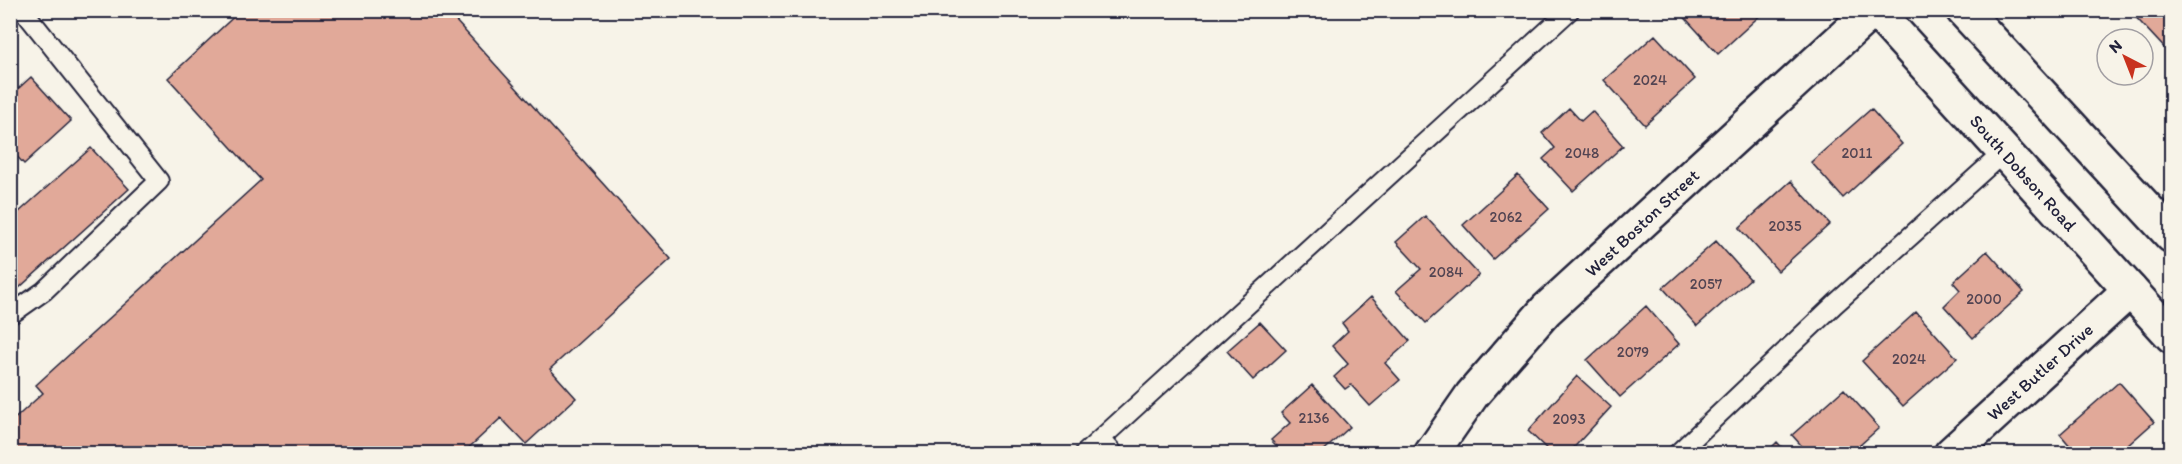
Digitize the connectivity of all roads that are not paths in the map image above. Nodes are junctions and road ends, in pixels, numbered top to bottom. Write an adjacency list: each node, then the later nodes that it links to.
1 (23, 10): 8 (lane)
2 (1570, 10): 10 (lane)
3 (1874, 10): 5 (street, South Dobson Road); 13 (street, West Boston Street)
4 (1963, 10): 6 (street)
5 (2004, 152): 7 (street, South Dobson Road); 14 (lane)
6 (2172, 236)
7 (2130, 290): 9 (street, South Dobson Road); 15 (street, West Butler Drive)
8 (10, 315)
9 (2172, 336)
10 (1101, 439): 11 (lane); 12 (lane)
11 (1084, 453)
12 (1114, 453)
13 (1431, 453)
14 (1677, 453)
15 (1951, 453)

